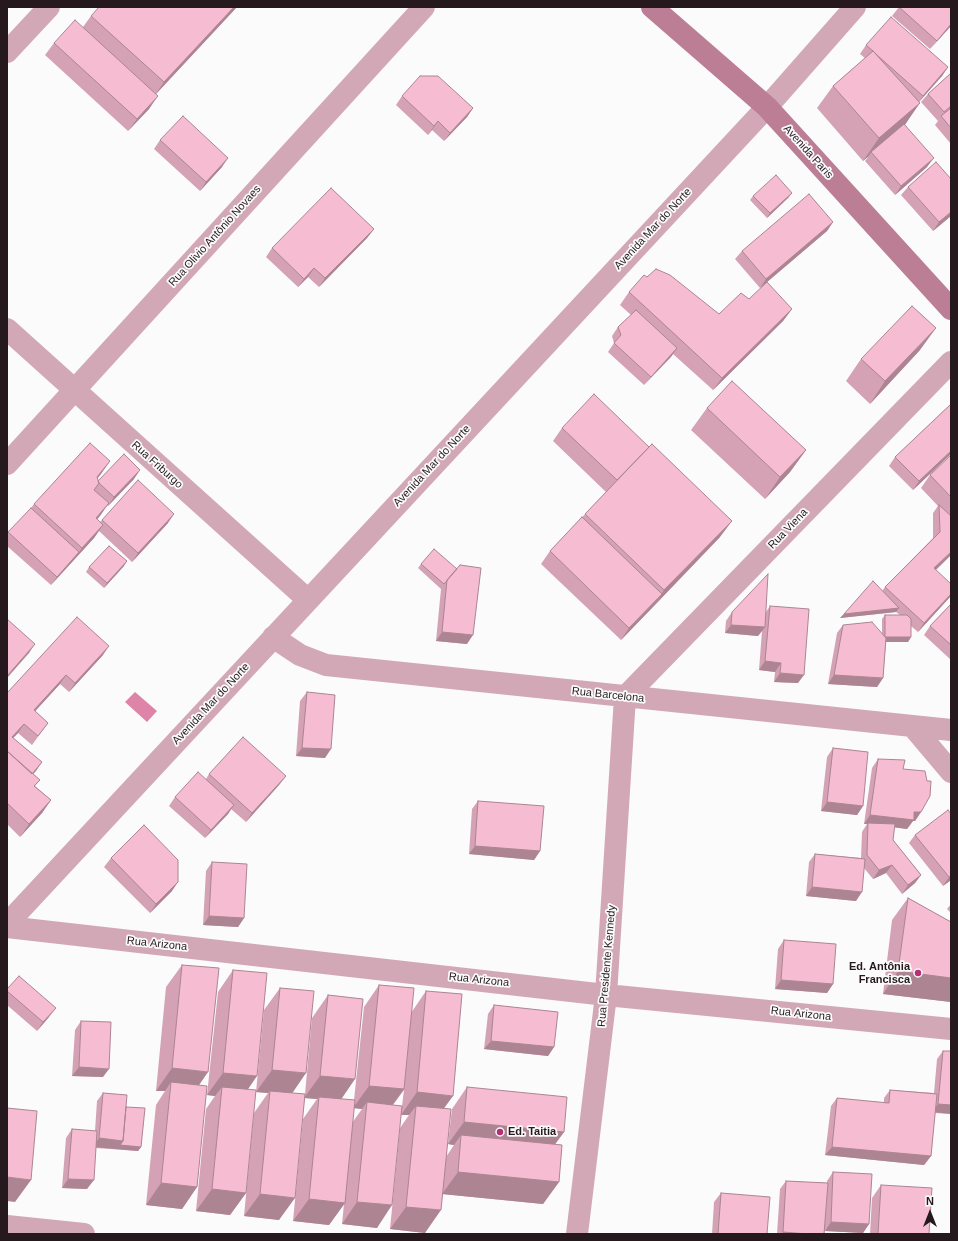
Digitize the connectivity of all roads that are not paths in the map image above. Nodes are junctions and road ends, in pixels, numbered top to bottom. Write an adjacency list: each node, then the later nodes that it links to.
1 (49, 7): 5 (street)
2 (424, 7): 10 (street, Rua Olivio Antônio Novaes)
3 (652, 7): 6 (street, Avenida Paris)
4 (855, 7): 6 (street, Avenida Mar do Norte)
5 (7, 52)
6 (766, 107): 7 (street, Avenida Paris); 12 (street, Avenida Mar do Norte)
7 (950, 306)
8 (7, 329): 10 (street, Rua Friburgo)
9 (951, 362): 14 (street, Rua Viena)
10 (74, 391): 11 (street, Rua Olivio Antônio Novaes); 12 (street, Rua Friburgo)
11 (7, 464)
12 (307, 600): 13 (street, Avenida Mar do Norte)
13 (273, 637): 14 (street, Rua Barcelona); 18 (street, Avenida Mar do Norte)
14 (625, 696): 15 (street, Rua Barcelona); 19 (street, Rua Presidente Kennedy)
15 (913, 727): 16 (street, Rua Barcelona); 17 (street)
16 (951, 730)
17 (951, 772)
18 (7, 925): 19 (street, Rua Arizona)
19 (606, 995): 20 (street, Rua Arizona); 23 (street, Rua Presidente Kennedy)
20 (951, 1029)
21 (7, 1226): 22 (street)
22 (84, 1234)
23 (577, 1234)

